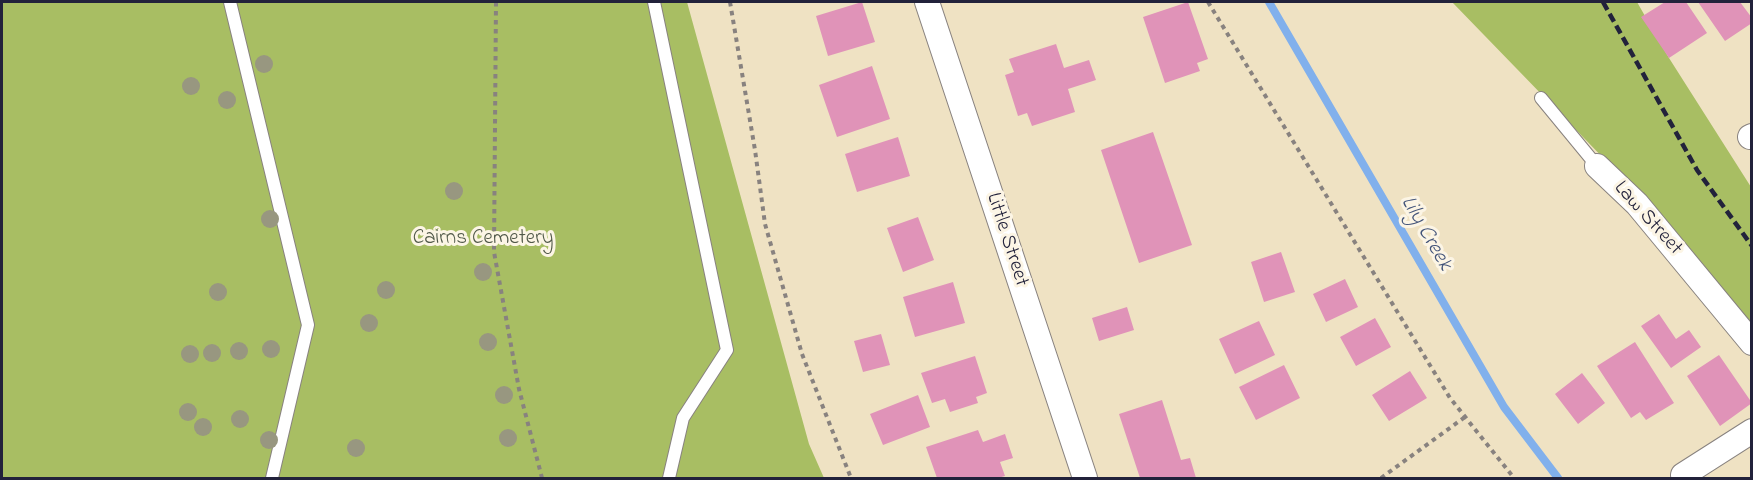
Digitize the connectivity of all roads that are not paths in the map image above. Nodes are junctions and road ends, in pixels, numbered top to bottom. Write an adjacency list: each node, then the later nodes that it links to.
1 (230, 2): 9 (lane)
2 (654, 2): 10 (lane)
3 (927, 2): 11 (street, Little Street)
4 (1541, 98): 5 (lane, Law Street)
5 (1597, 166): 6 (street, Law Street)
6 (1752, 343)
7 (1752, 431): 8 (street)
8 (1683, 475)
9 (272, 478)
10 (669, 478)
11 (1086, 478)

